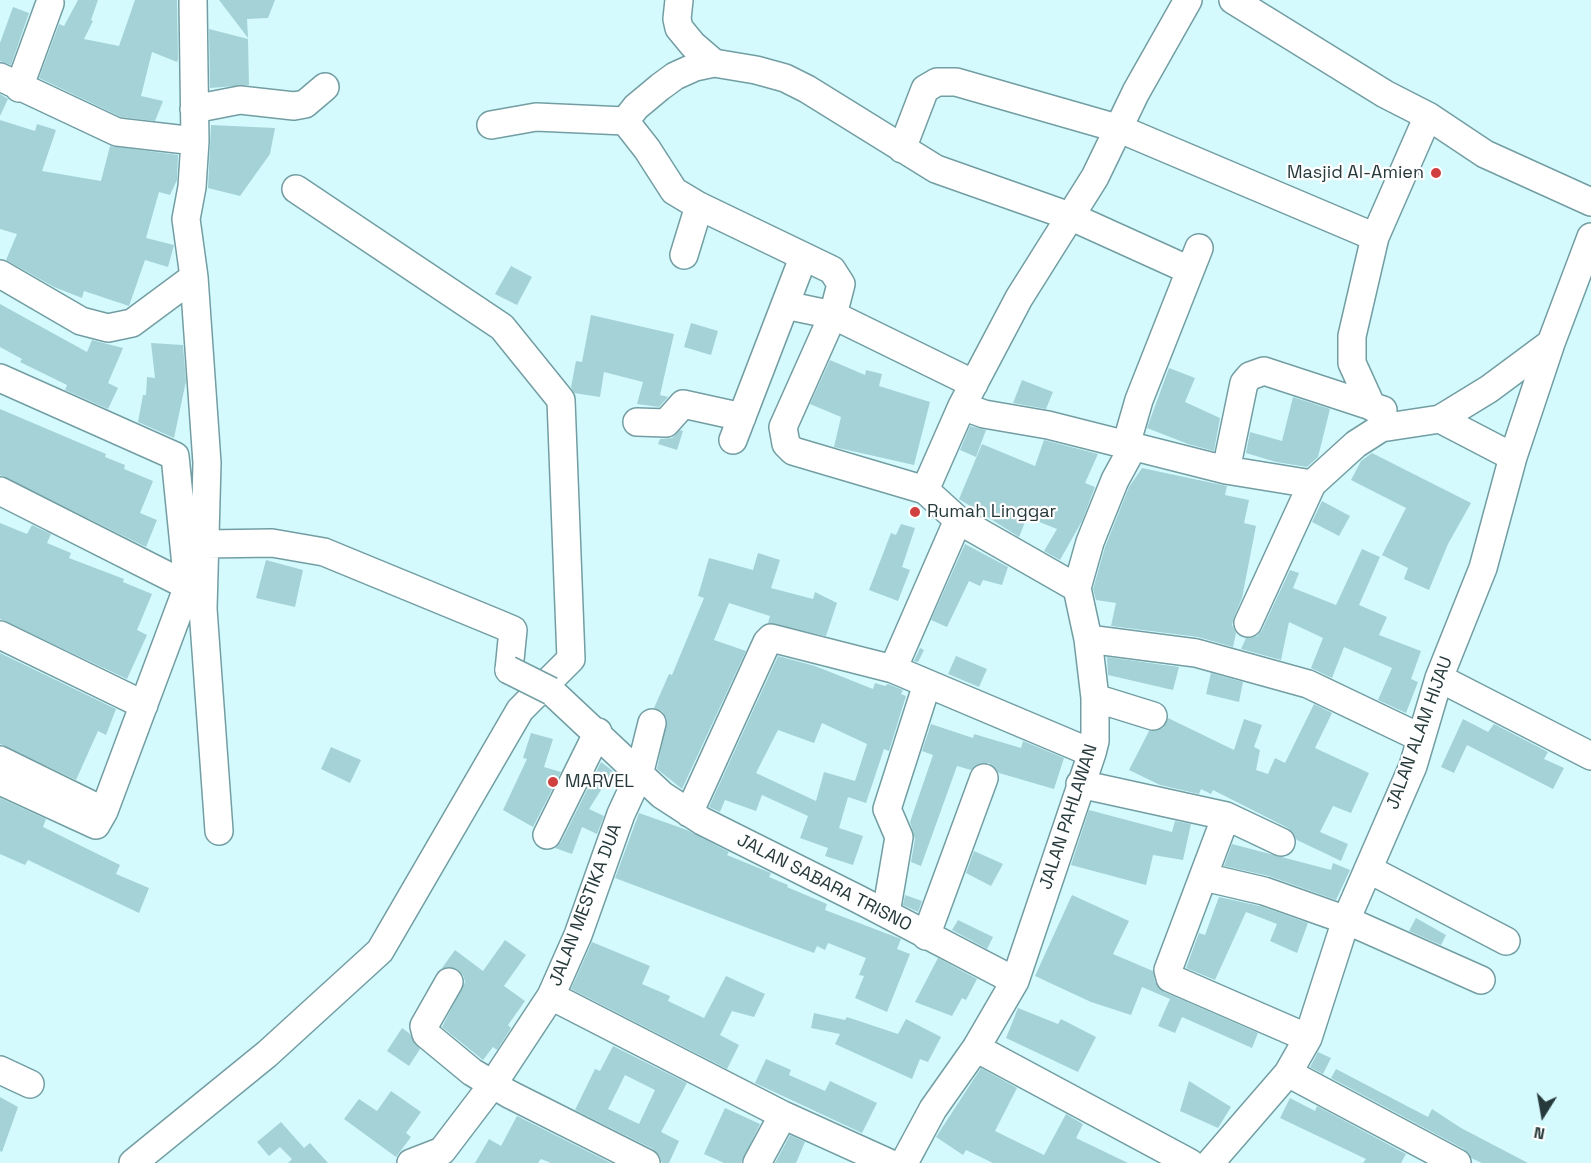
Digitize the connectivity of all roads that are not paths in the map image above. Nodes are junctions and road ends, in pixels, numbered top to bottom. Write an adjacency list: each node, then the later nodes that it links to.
1 (193, 0): 9 (street)
2 (679, 0): 6 (street)
3 (1188, 0): 13 (street)
4 (1233, 0): 10 (street)
5 (48, 1): 7 (street)
6 (714, 63): 11 (street); 15 (street)
7 (10, 83): 14 (street)
8 (325, 87): 9 (street)
9 (194, 109): 14 (street)
10 (1428, 116): 17 (street); 20 (street)
11 (625, 122): 12 (street); 18 (street)
12 (491, 125)
13 (1120, 129): 15 (street); 19 (street); 20 (street)
14 (195, 141): 25 (street)
15 (902, 149): 19 (street)
16 (296, 189): 88 (street)
17 (1591, 202)
18 (699, 206): 22 (street); 23 (street)
19 (1072, 218): 30 (street); 34 (street, JALAN PAHLAWAN)
20 (1375, 237): 31 (street)
21 (1591, 237): 28 (street, JALAN ALAM HIJAU)
22 (684, 255)
23 (803, 258): 26 (street); 27 (street)
24 (0, 274): 25 (street)
25 (195, 277): 41 (street)
26 (785, 305): 27 (street); 33 (street)
27 (833, 315): 30 (street); 38 (street)
28 (1551, 343): 32 (street); 35 (street, JALAN ALAM HIJAU)
29 (0, 378): 42 (street)
30 (968, 395): 34 (street); 38 (street)
31 (1372, 407): 32 (street); 36 (street)
32 (1429, 420): 35 (street); 37 (street)
33 (637, 422)
34 (1129, 446): 36 (street); 43 (street, JALAN PAHLAWAN)
35 (1514, 457): 48 (street, JALAN ALAM HIJAU)
36 (1226, 470): 37 (street)
37 (1312, 484): 44 (street)
38 (925, 490): 40 (street)
39 (0, 491): 42 (street)
40 (958, 520): 43 (street); 47 (street)
41 (206, 544): 54 (street, JALAN SABARA TRISNO, bridge); 66 (street)
42 (188, 586): 51 (street)
43 (1077, 588): 46 (street, JALAN PAHLAWAN)
44 (1248, 623)
45 (0, 635): 51 (street)
46 (1088, 639): 50 (street, JALAN PAHLAWAN); 55 (street)
47 (893, 669): 49 (street); 64 (street)
48 (1438, 678): 55 (street, JALAN ALAM HIJAU); 57 (street)
49 (927, 684): 56 (street); 71 (street)
50 (1095, 698): 52 (street); 56 (street, JALAN PAHLAWAN)
51 (144, 705): 63 (street)
52 (1153, 716)
53 (652, 723): 59 (street, JALAN MESTIKA DUA)
54 (598, 732): 59 (street, JALAN SABARA TRISNO); 67 (street)
55 (1420, 738): 69 (street, JALAN ALAM HIJAU)
56 (1092, 753): 62 (street, JALAN PAHLAWAN)
57 (1591, 756)
58 (0, 760): 63 (street)
59 (639, 775): 64 (street, JALAN SABARA TRISNO); 78 (street, JALAN MESTIKA DUA)
60 (984, 778): 73 (street)
61 (0, 781): 63 (street)
62 (1080, 784): 65 (street); 76 (street, JALAN PAHLAWAN)
63 (104, 811)
64 (689, 813): 71 (street, JALAN SABARA TRISNO)
65 (1226, 816): 68 (street); 70 (street)
66 (219, 831)
67 (547, 835)
68 (1281, 842)
69 (1370, 870): 72 (street, JALAN ALAM HIJAU); 74 (street)
70 (1204, 877): 72 (street); 79 (street)
71 (886, 913): 73 (street, JALAN SABARA TRISNO)
72 (1346, 920): 75 (street); 79 (street, JALAN ALAM HIJAU)
73 (926, 936): 76 (street, JALAN SABARA TRISNO)
74 (1506, 941)
75 (1481, 980)
76 (1015, 981): 80 (street, JALAN PAHLAWAN)
77 (449, 982): 84 (street)
78 (552, 996): 84 (street, JALAN MESTIKA DUA); 85 (street)
79 (1308, 1038): 82 (street, JALAN ALAM HIJAU)
80 (976, 1048): 93 (street, JALAN PAHLAWAN); 94 (street)
81 (0, 1070): 83 (street)
82 (1288, 1073): 95 (street, JALAN ALAM HIJAU); 96 (street)
83 (30, 1084)
84 (501, 1089): 86 (street); 87 (street, JALAN MESTIKA DUA)
85 (783, 1115): 91 (street); 92 (street)
86 (600, 1153): 90 (street)
87 (449, 1157): 89 (street, JALAN MESTIKA DUA)
88 (134, 1163)
89 (411, 1163)
90 (646, 1163)
91 (757, 1163)
92 (889, 1163)
93 (903, 1163)
94 (1190, 1163)
95 (1210, 1163)
96 (1457, 1163)

